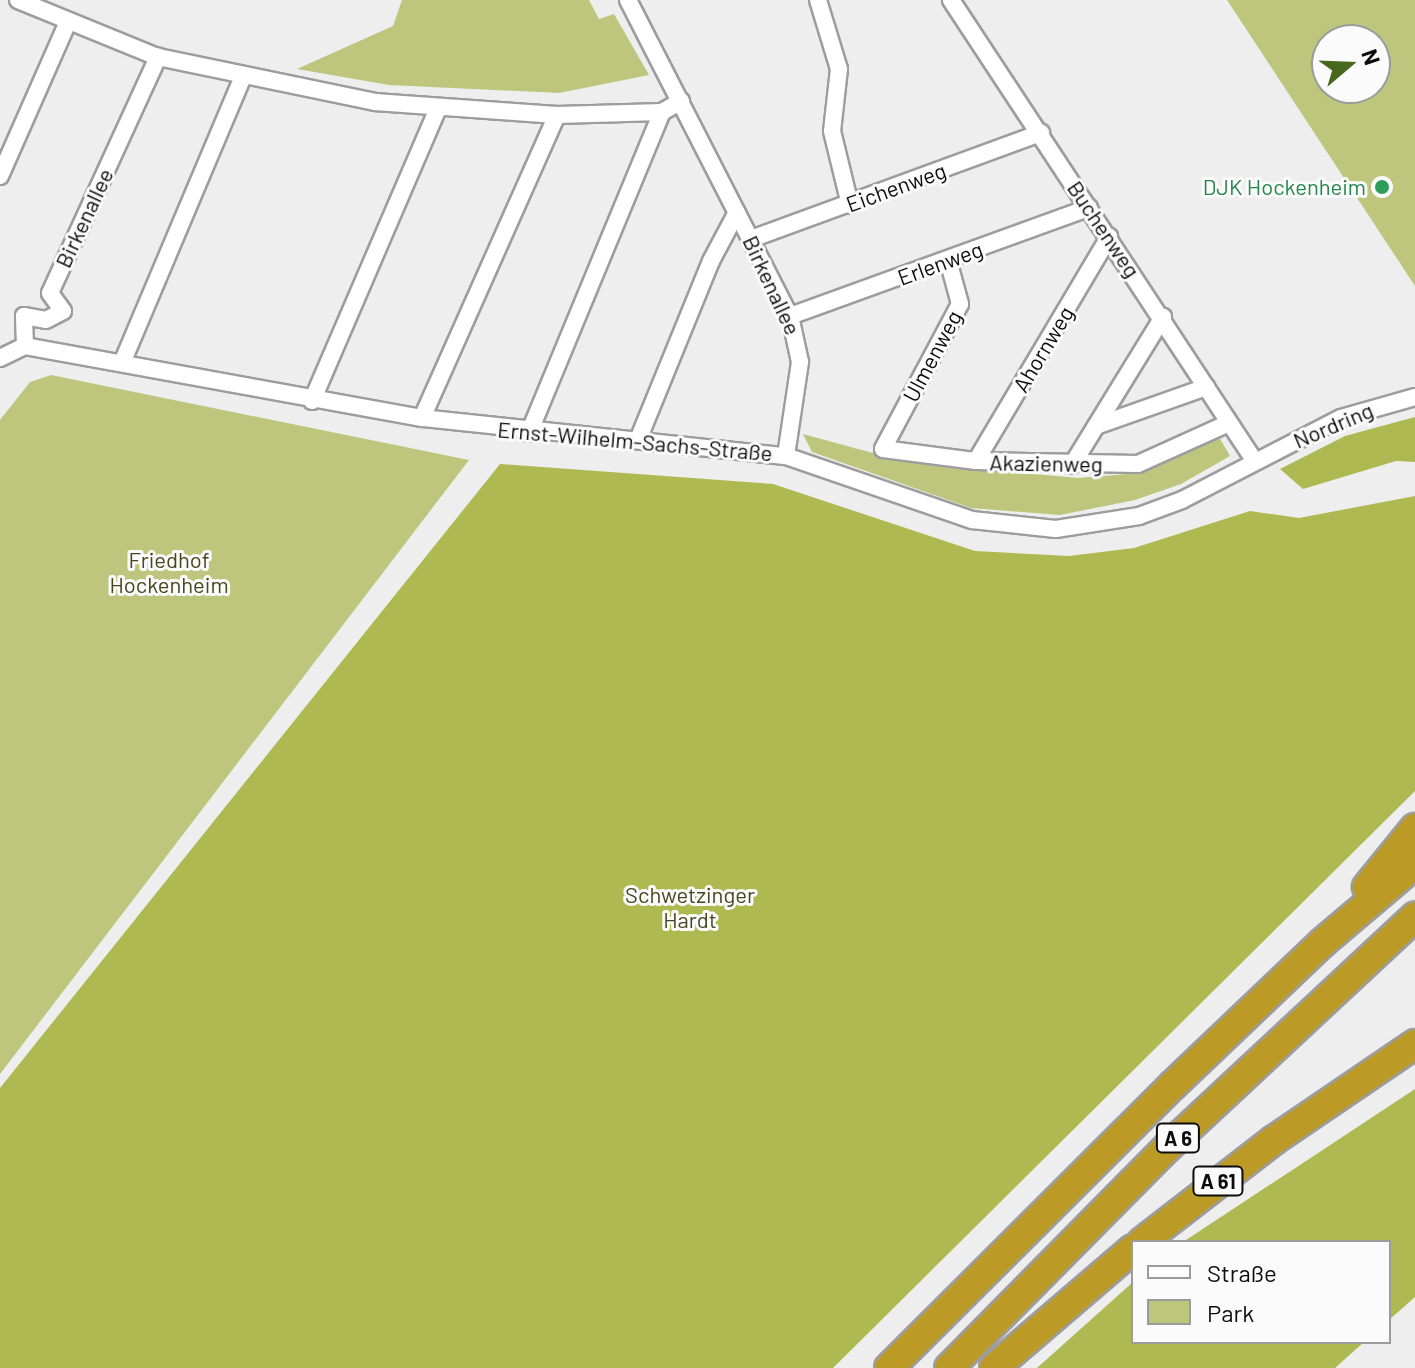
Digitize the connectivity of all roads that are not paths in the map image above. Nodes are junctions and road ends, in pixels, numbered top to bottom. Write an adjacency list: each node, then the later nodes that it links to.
1 (18, 0): 5 (street)
2 (628, 0): 8 (street, Birkenallee)
3 (818, 0): 14 (street)
4 (951, 0): 12 (street, Buchenweg)
5 (68, 22): 6 (street); 13 (street)
6 (158, 57): 7 (street); 22 (street, Birkenallee)
7 (243, 76): 9 (street); 24 (street)
8 (681, 101): 10 (street); 16 (street, Birkenallee)
9 (438, 109): 11 (street); 27 (street)
10 (662, 112): 11 (street); 31 (street)
11 (557, 115): 28 (street)
12 (1041, 133): 14 (street, Eichenweg); 15 (street, Buchenweg)
13 (0, 176)
14 (850, 205): 18 (street, Eichenweg)
15 (1089, 208): 17 (street, Buchenweg); 19 (street, Erlenweg)
16 (737, 212): 18 (street, Birkenallee); 32 (street, Birkenallee)
17 (1109, 237): 21 (street, Buchenweg); 36 (street, Ahornweg)
18 (751, 239): 20 (street, Birkenallee)
19 (948, 260): 20 (street, Erlenweg); 33 (street, Ulmenweg)
20 (790, 316): 34 (street, Birkenallee)
21 (1163, 317): 25 (street, Buchenweg); 30 (street)
22 (25, 346): 23 (street); 24 (street, Ernst-Wilhelm-Sachs-Straße)
23 (0, 358)
24 (122, 363): 27 (street, Ernst-Wilhelm-Sachs-Straße)
25 (1206, 387): 29 (street, Buchenweg); 30 (street)
26 (1415, 397): 35 (street, Nordring)
27 (312, 401): 28 (street, Ernst-Wilhelm-Sachs-Straße)
28 (422, 418): 31 (street, Ernst-Wilhelm-Sachs-Straße)
29 (1229, 423): 35 (street, Buchenweg); 37 (street, Akazienweg)
30 (1096, 426): 37 (street)
31 (529, 433): 32 (street, Ernst-Wilhelm-Sachs-Straße)
32 (638, 440): 34 (street, Ernst-Wilhelm-Sachs-Straße)
33 (883, 449): 36 (street, Akazienweg)
34 (786, 456): 35 (street, Ernst-Wilhelm-Sachs-Straße)
35 (1254, 460)
36 (976, 461): 37 (street, Akazienweg)
37 (1072, 465)
38 (1415, 828): 41 (highway, A 6)
39 (1415, 864): 41 (highway, A 6)
40 (1415, 917): 46 (highway, A 6)
41 (1322, 943): 45 (highway, A 6)
42 (1415, 1044): 43 (highway, A 61)
43 (1145, 1240)
44 (1131, 1251): 47 (highway)
45 (889, 1368)
46 (949, 1368)
47 (994, 1368)

